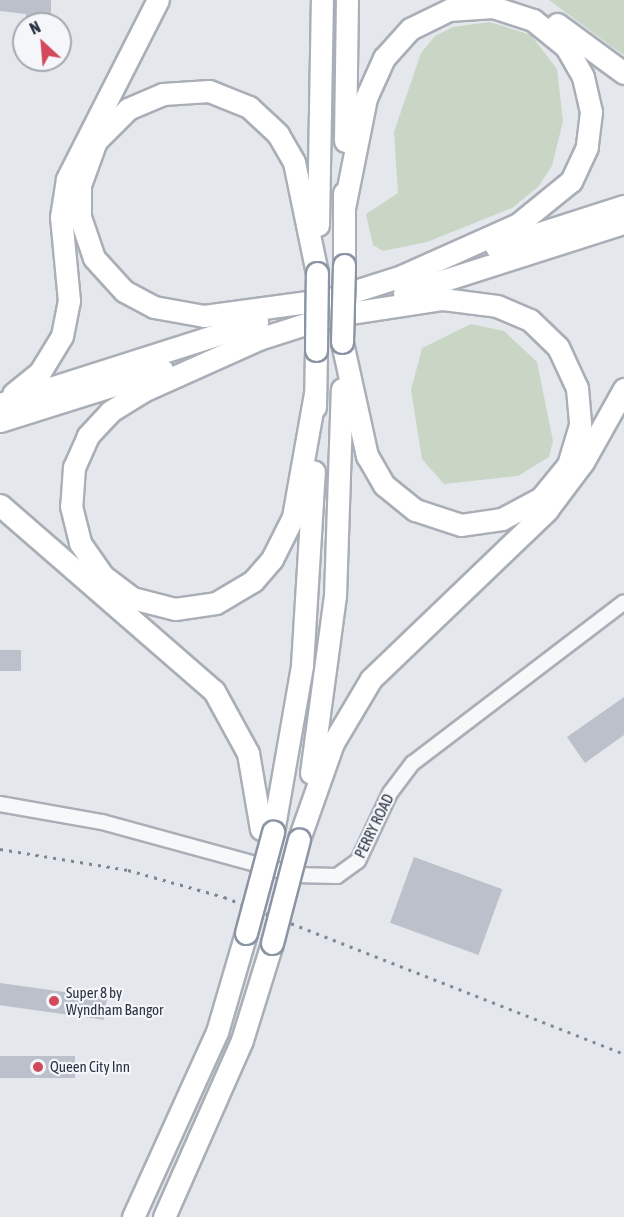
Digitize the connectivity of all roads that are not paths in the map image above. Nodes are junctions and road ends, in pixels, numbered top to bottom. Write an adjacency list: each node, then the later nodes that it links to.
1 (158, 0): 16 (highway)
2 (322, 0): 9 (highway)
3 (347, 0): 7 (highway)
4 (525, 0): 5 (highway)
5 (624, 74)
6 (624, 206): 10 (highway)
7 (344, 208): 10 (highway); 13 (highway, bridge)
8 (624, 223): 11 (highway)
9 (317, 273): 11 (highway); 15 (highway, bridge)
10 (402, 276): 11 (highway)
11 (330, 308): 12 (highway); 13 (highway); 16 (highway)
12 (259, 339): 15 (highway); 17 (highway)
13 (342, 342): 22 (highway)
14 (624, 389): 22 (highway)
15 (315, 394): 21 (highway)
16 (0, 402)
17 (0, 421)
18 (0, 505): 21 (highway)
19 (624, 603): 20 (street, PERRY ROAD)
20 (0, 804)
21 (267, 830): 23 (highway, bridge)
22 (299, 839): 24 (highway, bridge)
23 (133, 1217)
24 (164, 1217)

